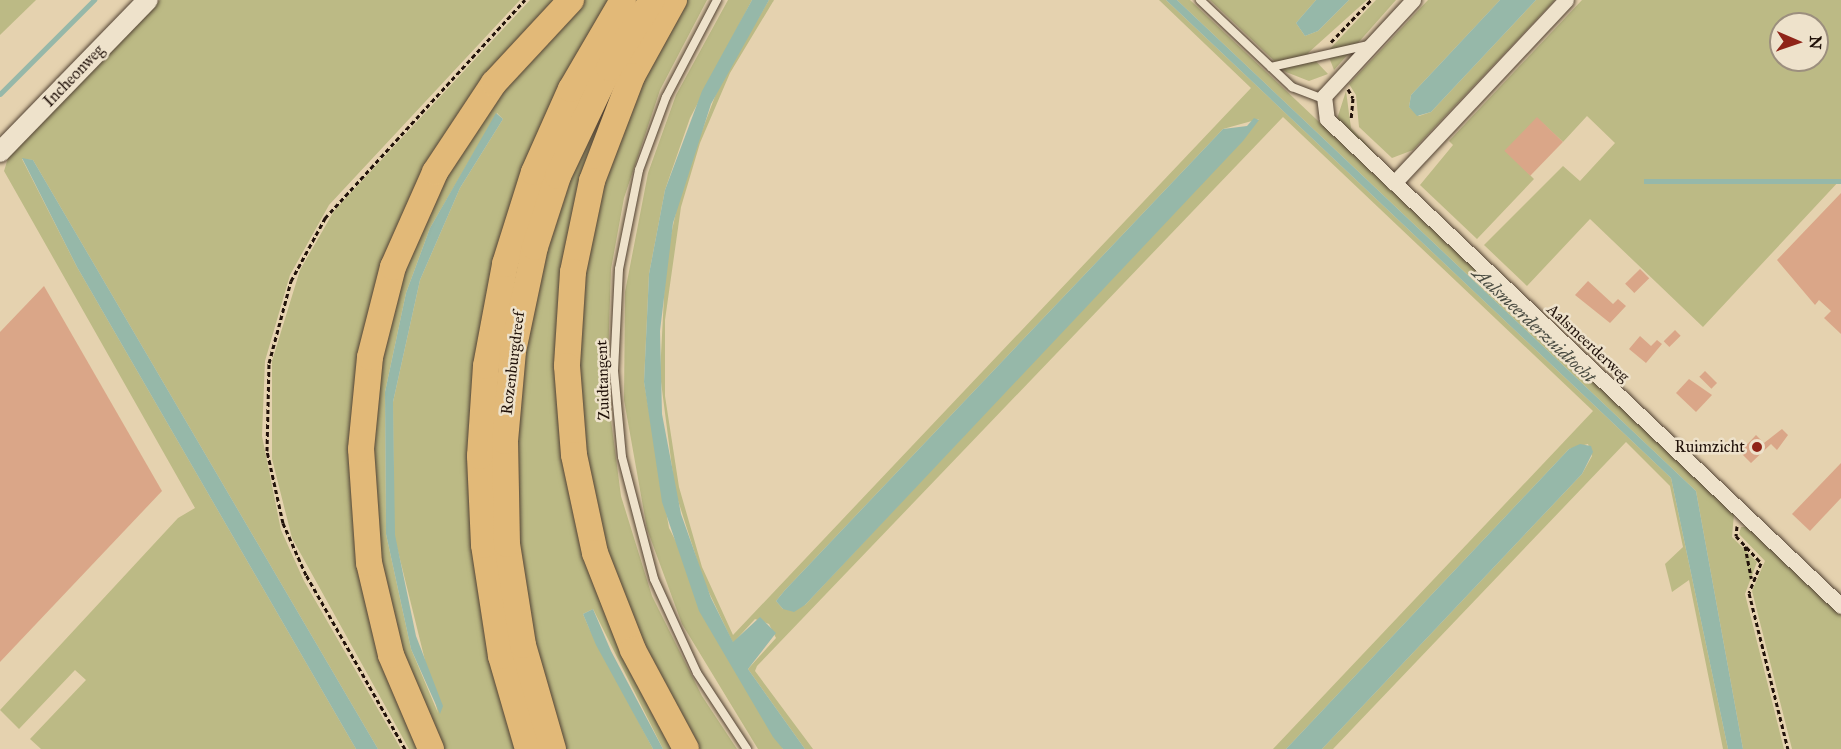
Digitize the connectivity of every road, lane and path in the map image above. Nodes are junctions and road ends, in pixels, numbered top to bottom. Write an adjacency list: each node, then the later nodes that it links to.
1 (148, 0): 14 (street, Incheonweg)
2 (525, 0): 20 (path)
3 (571, 0): 21 (highway)
4 (623, 0): 22 (highway, Rozenburgdreef)
5 (652, 0): 23 (highway, Rozenburgdreef)
6 (675, 0): 24 (highway)
7 (717, 0): 25 (lane, Zuidtangent)
8 (1200, 0): 12 (lane)
9 (1413, 0): 11 (street)
10 (1566, 0): 15 (street)
11 (1373, 44): 12 (lane); 13 (street)
12 (1271, 67): 13 (lane)
13 (1323, 99): 15 (street, Aalsmeerderweg)
14 (0, 152)
15 (1394, 183): 16 (street, Aalsmeerderweg)
16 (1746, 515): 17 (path); 19 (street, Aalsmeerderweg)
17 (1744, 544): 18 (path); 18 (path)
18 (1752, 578): 26 (path)
19 (1841, 606)
20 (405, 749)
21 (431, 749)
22 (528, 749)
23 (553, 749)
24 (686, 749)
25 (747, 749)
26 (1788, 749)

